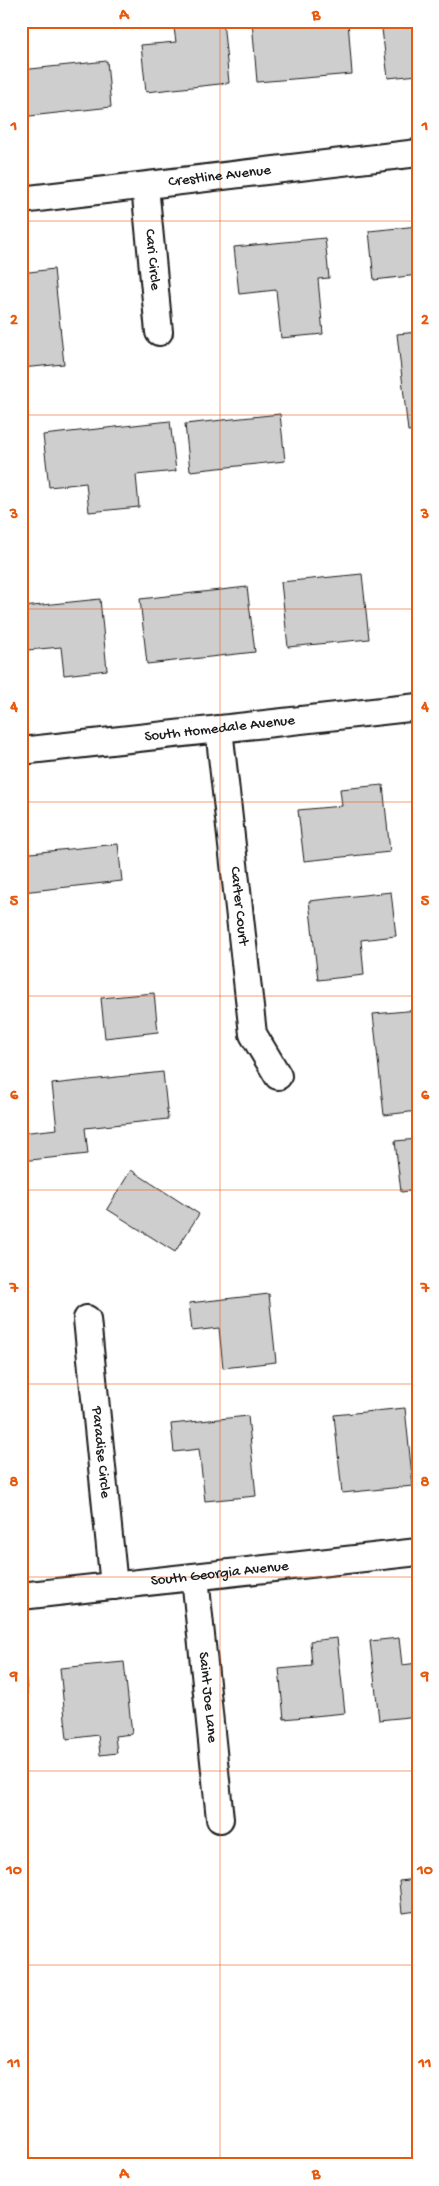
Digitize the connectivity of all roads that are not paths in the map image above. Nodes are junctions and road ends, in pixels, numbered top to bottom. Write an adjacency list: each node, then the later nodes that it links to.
1 (418, 153): 2 (street, Crestline Avenue)
2 (145, 186): 3 (street, Crestline Avenue); 4 (street, Cari Circle)
3 (21, 200)
4 (159, 332)
5 (418, 707): 6 (street, South Homedale Avenue)
6 (220, 729): 7 (street, South Homedale Avenue); 8 (street, Carter Court)
7 (21, 751)
8 (278, 1076)
9 (87, 1319): 12 (street, Paradise Circle)
10 (418, 1552): 11 (street, South Georgia Avenue)
11 (195, 1577): 12 (street, South Georgia Avenue); 14 (street, Saint Joe Lane)
12 (114, 1586): 13 (street, South Georgia Avenue)
13 (21, 1596)
14 (220, 1819)

